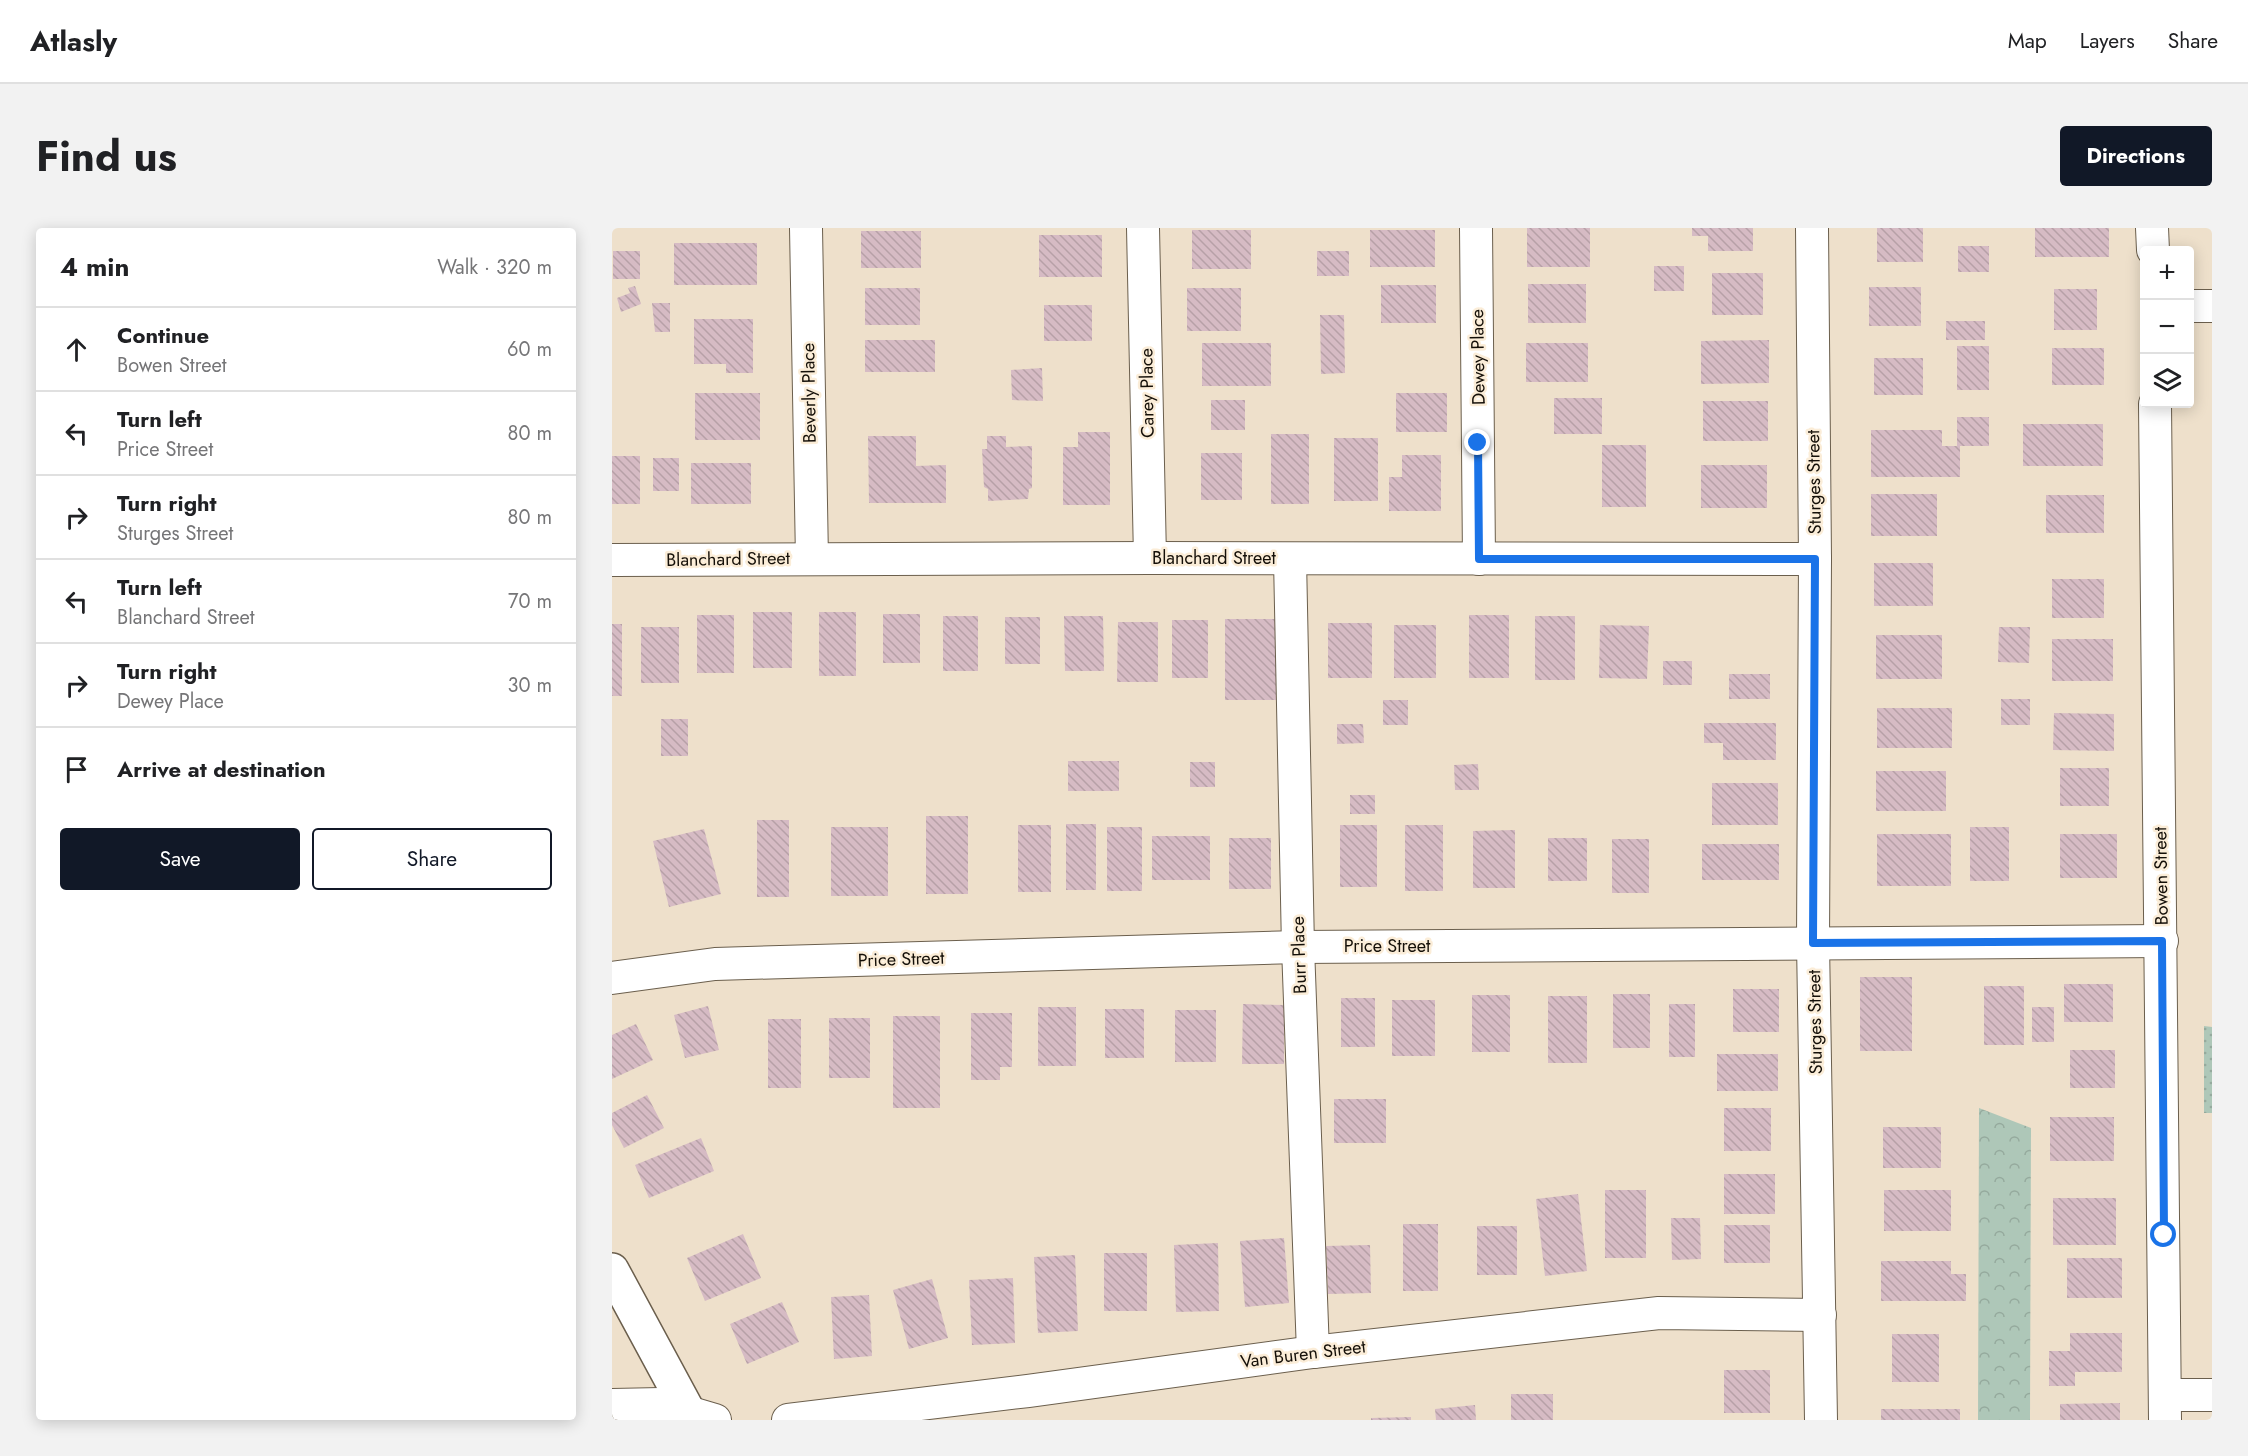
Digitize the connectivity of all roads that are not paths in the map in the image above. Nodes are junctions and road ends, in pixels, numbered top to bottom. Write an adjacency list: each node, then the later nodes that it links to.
1 (806, 228): 11 (street, Beverly Place)
2 (1143, 228): 10 (street, Carey Place)
3 (1476, 228): 13 (street, Dewey Place)
4 (1812, 228): 14 (street, Sturges Street)
5 (2152, 228): 6 (street)
6 (2153, 246)
7 (2194, 306): 8 (street)
8 (2212, 306)
9 (2155, 408): 16 (street, Bowen Street)
10 (1150, 558): 11 (street, Blanchard Street); 12 (street, Blanchard Street)
11 (812, 559): 15 (street, Blanchard Street)
12 (1290, 559): 13 (street, Blanchard Street); 18 (street, Burr Place)
13 (1479, 559): 14 (street, Blanchard Street)
14 (1815, 559): 17 (street, Sturges Street)
15 (612, 560)
16 (2162, 941): 17 (street, Price Street); 25 (street, Bowen Street)
17 (1813, 943): 18 (street, Price Street); 21 (street, Sturges Street)
18 (1298, 947): 19 (street, Price Street); 22 (street, Burr Place)
19 (612, 978)
20 (612, 1270): 26 (street)
21 (1820, 1315): 22 (street, Van Buren Street); 28 (street, Sturges Street)
22 (1313, 1352): 27 (street, Van Buren Street)
23 (2212, 1395): 25 (street)
24 (612, 1405): 26 (street)
25 (2165, 1408)
26 (699, 1418)
27 (788, 1420)
28 (1821, 1420)

